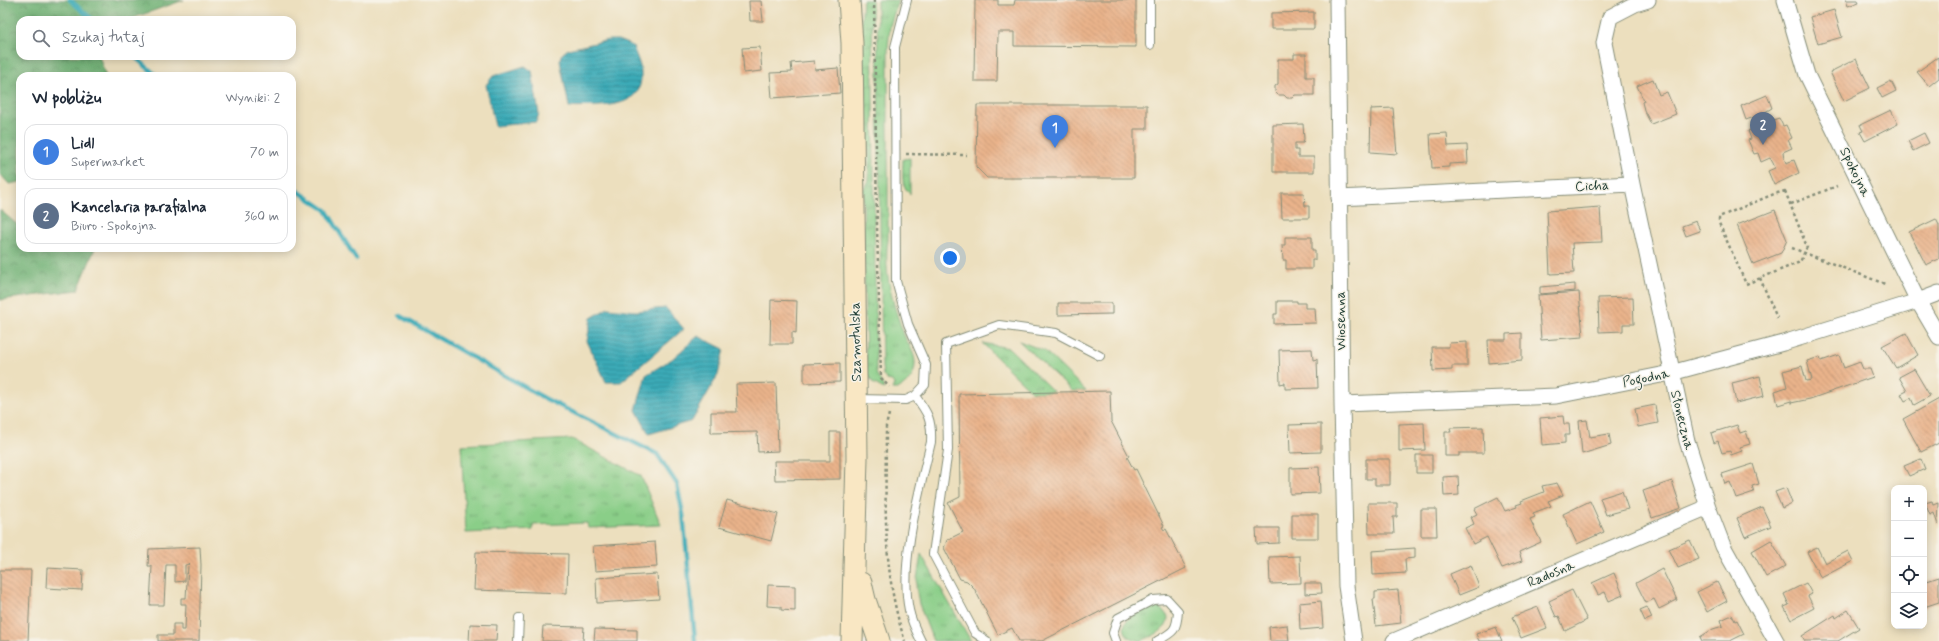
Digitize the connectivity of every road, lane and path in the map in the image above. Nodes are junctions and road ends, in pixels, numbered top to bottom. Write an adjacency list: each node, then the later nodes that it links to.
1 (849, 0): 9 (street, Szamotulska)
2 (859, 0): 9 (street, Szamotulska)
3 (874, 0): 27 (path)
4 (906, 0): 11 (lane)
5 (1150, 0): 10 (lane)
6 (1337, 0): 15 (street, Wiosenna)
7 (1648, 0): 13 (street)
8 (1785, 0): 22 (street, Spokojna)
9 (852, 43): 29 (street, Szamotulska)
10 (1150, 45)
11 (896, 154): 12 (path); 28 (lane)
12 (968, 155)
13 (1632, 184): 15 (street, Cicha); 26 (street, Słoneczna)
14 (1837, 186): 16 (path)
15 (1339, 198): 30 (street, Wiosenna)
16 (1791, 204): 18 (path); 19 (path)
17 (1792, 248): 18 (path)
18 (1805, 254): 19 (path); 20 (path)
19 (1760, 278): 23 (path)
20 (1885, 284)
21 (1939, 293): 22 (street, Pogodna)
22 (1918, 301): 24 (street, Spokojna); 26 (street, Pogodna)
23 (1778, 318)
24 (1939, 337)
25 (1100, 356): 40 (lane)
26 (1671, 373): 30 (street, Pogodna); 32 (street, Słoneczna)
27 (889, 387)
28 (915, 396): 29 (lane); 39 (lane)
29 (856, 398): 33 (street, Szamotulska)
30 (1342, 404): 43 (street, Wiosenna)
31 (889, 414): 38 (path)
32 (1708, 507): 44 (street, Radosna); 45 (street, Słoneczna)
33 (855, 543): 36 (street, Szamotulska); 37 (street)
34 (519, 618): 35 (lane)
35 (518, 641)
36 (852, 641)
37 (879, 641)
38 (905, 641)
39 (921, 641)
40 (987, 641)
41 (1116, 641): 42 (lane)
42 (1157, 641)
43 (1354, 641)
44 (1394, 641)
45 (1776, 641)

